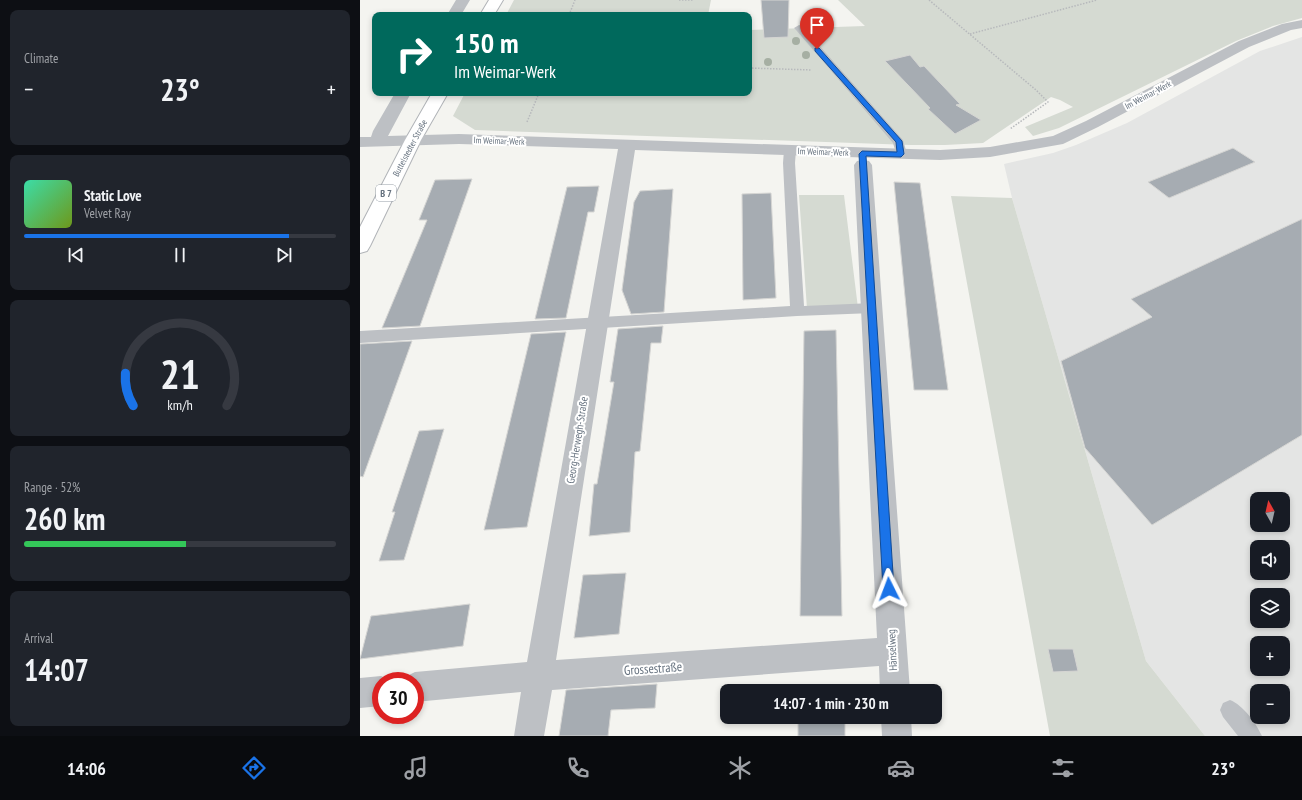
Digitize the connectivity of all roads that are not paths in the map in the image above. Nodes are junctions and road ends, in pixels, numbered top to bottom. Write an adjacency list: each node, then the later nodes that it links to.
1 (463, 0): 3 (street)
2 (496, 0): 4 (main road)
3 (456, 12)
4 (489, 12)
5 (1302, 24): 14 (street, Im Weimar-Werk)
6 (799, 28): 14 (lane)
7 (401, 96): 10 (street)
8 (438, 96): 9 (main road, Buttelstedter Straße / B 7)
9 (413, 140): 10 (street, Im Weimar-Werk); 12 (street, Im Weimar-Werk); 16 (main road, Buttelstedter Straße / B 7)
10 (378, 141): 11 (street, Im Weimar-Werk)
11 (360, 142)
12 (627, 145): 13 (street, Im Weimar-Werk); 19 (street, Georg-Herwegh-Straße)
13 (790, 150): 15 (street, Im Weimar-Werk); 18 (lane)
14 (901, 154): 15 (street, Im Weimar-Werk)
15 (863, 160): 17 (street, Hänselweg)
16 (360, 246)
17 (873, 308): 18 (lane); 21 (street, Hänselweg)
18 (797, 311): 19 (lane)
19 (597, 324): 20 (lane); 22 (street, Georg-Herwegh-Straße)
20 (360, 336)
21 (892, 651): 22 (street, Grossestraße); 23 (street, Hänselweg)
22 (538, 676): 24 (street, Grossestraße); 29 (street, Georg-Herwegh-Straße)
23 (894, 684)
24 (424, 687)
25 (372, 692): 26 (street)
26 (360, 693)
27 (1230, 710): 31 (lane)
28 (896, 724): 30 (street)
29 (529, 736)
30 (897, 736)
31 (1251, 736)

